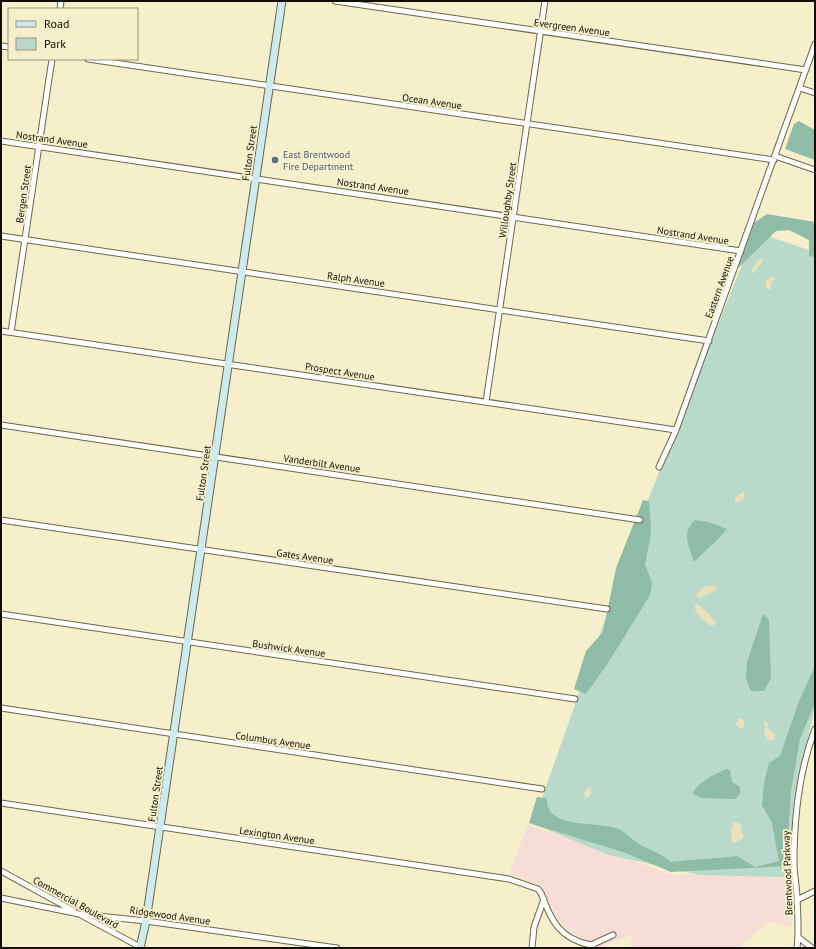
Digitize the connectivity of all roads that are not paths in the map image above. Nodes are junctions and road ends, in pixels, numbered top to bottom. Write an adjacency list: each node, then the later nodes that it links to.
1 (282, 1): 9 (street, Fulton Street)
2 (335, 1): 4 (street, Evergreen Avenue)
3 (546, 1): 4 (street, Willoughby Street)
4 (541, 31): 8 (street, Evergreen Avenue); 12 (street, Willoughby Street)
5 (815, 44): 8 (street, Eastern Avenue)
6 (52, 60): 14 (street, Bergen Street)
7 (95, 60): 9 (street, Ocean Avenue)
8 (806, 70): 10 (street, Eastern Avenue)
9 (269, 86): 12 (street, Ocean Avenue); 17 (street, Fulton Street)
10 (800, 88): 11 (street); 15 (street, Eastern Avenue)
11 (815, 93)
12 (527, 124): 15 (street, Ocean Avenue); 18 (street, Willoughby Street)
13 (1, 141): 14 (street, Nostrand Avenue)
14 (39, 147): 17 (street, Nostrand Avenue); 20 (street, Bergen Street)
15 (775, 158): 16 (street, Ocean Avenue); 21 (street, Eastern Avenue)
16 (815, 170)
17 (256, 178): 18 (street, Nostrand Avenue); 22 (street, Fulton Street)
18 (514, 216): 21 (street, Nostrand Avenue); 23 (street, Willoughby Street)
19 (1, 236): 20 (street, Ralph Avenue)
20 (26, 240): 22 (street, Ralph Avenue); 25 (street, Bergen Street)
21 (742, 251): 26 (street, Eastern Avenue)
22 (242, 271): 23 (street, Ralph Avenue); 27 (street, Fulton Street)
23 (500, 310): 26 (street, Ralph Avenue); 28 (street, Willoughby Street)
24 (1, 331): 25 (street, Prospect Avenue)
25 (11, 332): 27 (street, Prospect Avenue)
26 (709, 341): 30 (street, Eastern Avenue)
27 (229, 364): 28 (street, Prospect Avenue); 31 (street, Fulton Street)
28 (486, 402): 30 (street, Prospect Avenue)
29 (1, 425): 31 (street, Vanderbilt Avenue)
30 (676, 430): 32 (street, Eastern Avenue)
31 (215, 457): 34 (street, Vanderbilt Avenue); 35 (street, Fulton Street)
32 (659, 467)
33 (1, 520): 35 (street, Gates Avenue)
34 (640, 520)
35 (201, 550): 36 (street, Gates Avenue); 38 (street, Fulton Street)
36 (607, 609)
37 (1, 614): 38 (street, Bushwick Avenue)
38 (187, 642): 39 (street, Bushwick Avenue); 42 (street, Fulton Street)
39 (575, 699)
40 (1, 708): 42 (street, Columbus Avenue)
41 (815, 728): 50 (street, Brentwood Parkway)
42 (174, 735): 43 (street, Columbus Avenue); 45 (street, Fulton Street)
43 (542, 789)
44 (1, 803): 45 (street, Lexington Avenue)
45 (160, 827): 49 (street, Lexington Avenue); 52 (street, Fulton Street)
46 (1, 871): 51 (street, Commercial Boulevard)
47 (815, 891): 50 (street)
48 (1, 898): 51 (street, Ridgewood Avenue)
49 (544, 899): 55 (street); 58 (street)
50 (797, 900): 54 (street, Brentwood Parkway)
51 (79, 914): 52 (street, Ridgewood Avenue); 56 (street, Commercial Boulevard)
52 (146, 920): 56 (street, Fulton Street); 57 (street, Ridgewood Avenue)
53 (614, 935): 55 (street)
54 (798, 937): 59 (street, Brentwood Parkway); 60 (street)
55 (592, 946)
56 (141, 948)
57 (337, 948)
58 (532, 948)
59 (797, 948)
60 (812, 948)

